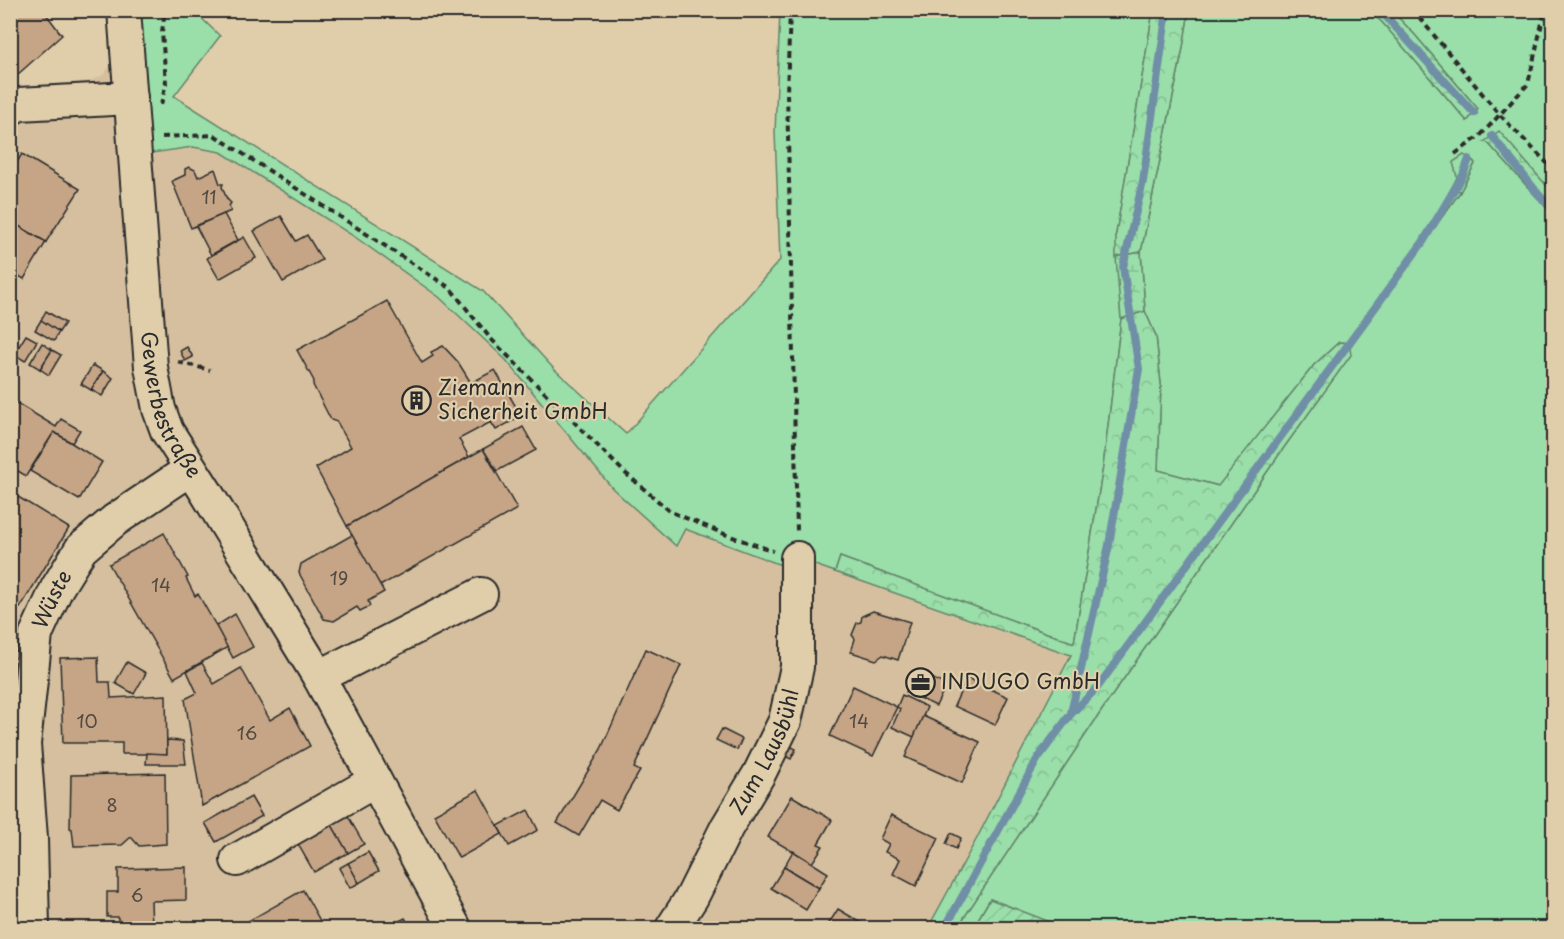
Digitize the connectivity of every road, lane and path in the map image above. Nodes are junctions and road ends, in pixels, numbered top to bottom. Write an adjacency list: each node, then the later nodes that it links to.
1 (124, 10): 5 (street, Gewerbestraße)
2 (790, 10): 12 (path)
3 (1413, 10): 7 (path)
4 (1545, 10): 7 (path)
5 (131, 98): 6 (street); 8 (street, Gewerbestraße)
6 (10, 109)
7 (1500, 115): 9 (path); 10 (path)
8 (134, 137): 11 (street, Gewerbestraße); 12 (path)
9 (1455, 154)
10 (1554, 170)
11 (191, 469): 14 (street, Gewerbestraße); 17 (street, Wüste)
12 (797, 558): 19 (street, Zum Lausbühl)
13 (481, 594): 14 (street)
14 (319, 677): 15 (street, Gewerbestraße)
15 (375, 781): 16 (street); 18 (street, Gewerbestraße)
16 (237, 860)
17 (25, 907)
18 (455, 928)
19 (672, 928)

